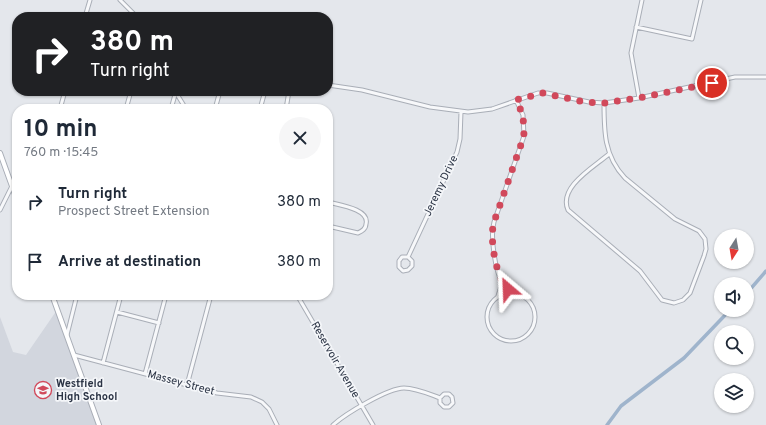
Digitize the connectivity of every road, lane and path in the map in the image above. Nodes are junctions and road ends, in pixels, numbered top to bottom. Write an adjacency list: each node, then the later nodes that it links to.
1 (90, 0): 5 (street)
2 (120, 0): 6 (street)
3 (642, 0): 7 (street)
4 (701, 0): 7 (street)
5 (86, 12)
6 (131, 12)
7 (636, 27): 10 (street)
8 (766, 77): 10 (street)
9 (333, 86): 13 (street)
10 (639, 98): 12 (street)
11 (516, 100): 12 (street); 13 (street); 21 (street)
12 (604, 103): 15 (street)
13 (461, 112): 20 (street, Jeremy Drive)
14 (0, 153): 16 (main road)
15 (609, 154): 15 (street)
16 (12, 186): 18 (street)
17 (333, 204): 19 (street)
18 (0, 210)
19 (333, 227)
20 (408, 257): 20 (street, Jeremy Drive)
21 (502, 283): 22 (street); 23 (street)
22 (516, 293): 23 (street); 23 (street)
23 (497, 297)
24 (54, 300): 32 (main road)
25 (76, 300): 32 (street)
26 (120, 300): 30 (street)
27 (165, 300): 31 (street)
28 (210, 300): 36 (street)
29 (300, 300): 38 (street, Reservoir Avenue)
30 (117, 312): 31 (street); 34 (street)
31 (159, 323): 35 (street)
32 (67, 335): 33 (main road)
33 (74, 354): 34 (street, Massey Street); 39 (main road)
34 (103, 362): 35 (street, Massey Street)
35 (145, 374): 36 (street, Massey Street)
36 (187, 385): 40 (street, Massey Street)
37 (440, 398): 37 (street); 38 (street)
38 (362, 406): 41 (street); 42 (street, Reservoir Avenue)
39 (99, 425)
40 (277, 425)
41 (333, 425)
42 (373, 425)

